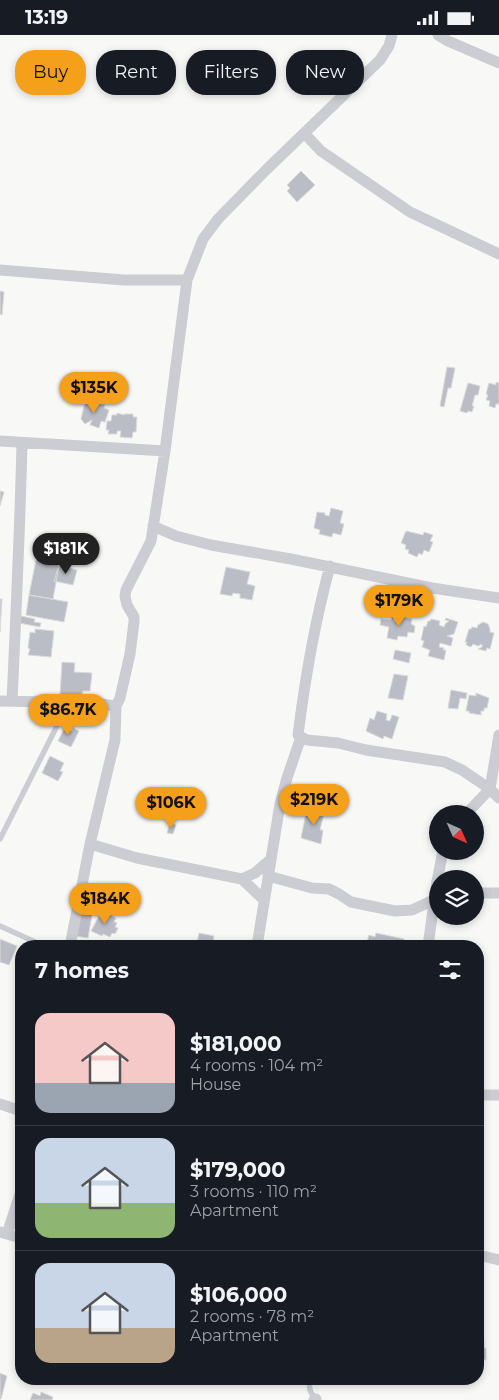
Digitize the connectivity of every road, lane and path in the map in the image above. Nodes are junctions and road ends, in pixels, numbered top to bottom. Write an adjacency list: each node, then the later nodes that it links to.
1 (392, 35): 4 (street)
2 (438, 35): 3 (street)
3 (499, 63)
4 (304, 133): 5 (street); 7 (street)
5 (499, 255)
6 (0, 271): 7 (street)
7 (188, 280): 10 (street)
8 (0, 441): 9 (street)
9 (22, 443): 10 (street); 14 (street)
10 (165, 451): 11 (street)
11 (153, 526): 12 (street); 16 (street)
12 (330, 567): 13 (street); 18 (street)
13 (499, 599)
14 (6, 701): 15 (street)
15 (68, 704): 16 (street); 22 (lane)
16 (116, 706): 23 (street)
17 (499, 735): 19 (street)
18 (301, 737): 19 (street); 24 (street)
19 (490, 789): 20 (street); 21 (street)
20 (499, 798)
21 (475, 805)
22 (0, 839)
23 (90, 843): 26 (street); 34 (street)
24 (270, 860): 25 (street); 26 (street)
25 (268, 876): 29 (street); 30 (street)
26 (242, 879): 29 (street)
27 (484, 893): 28 (street)
28 (499, 893)
29 (263, 899): 35 (street)
30 (429, 903)
31 (432, 925): 36 (street)
32 (0, 926): 33 (lane)
33 (31, 940)
34 (71, 940)
35 (258, 940)
36 (429, 940)
37 (484, 1095): 38 (street)
38 (499, 1095)
39 (0, 1104): 40 (street)
40 (15, 1109)
41 (15, 1205): 42 (street)
42 (3, 1233)
43 (484, 1257): 44 (street)
44 (499, 1261)
45 (309, 1385): 46 (lane)
46 (316, 1400)

